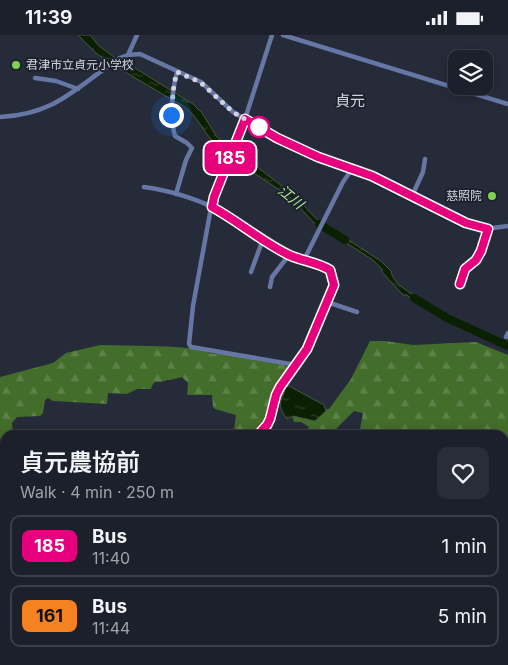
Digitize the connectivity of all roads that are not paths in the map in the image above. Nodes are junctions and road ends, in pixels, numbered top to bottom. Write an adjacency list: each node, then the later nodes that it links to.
1 (137, 35): 4 (street)
2 (272, 35): 10 (street)
3 (283, 35): 8 (street)
4 (128, 55): 5 (street); 7 (street)
5 (177, 72): 10 (street); 14 (street)
6 (35, 78): 7 (street)
7 (78, 89): 9 (street)
8 (508, 104)
9 (0, 117)
10 (245, 119): 12 (street); 16 (street)
11 (425, 159): 15 (street)
12 (352, 169): 15 (street); 21 (street)
13 (144, 187): 14 (street)
14 (176, 194): 16 (street)
15 (412, 196): 18 (street)
16 (212, 207): 19 (street); 27 (street)
17 (508, 226): 18 (street)
18 (488, 229): 23 (street)
19 (263, 239): 20 (street); 22 (street)
20 (289, 255): 21 (street); 24 (street)
21 (304, 260): 25 (street)
22 (251, 272)
23 (460, 284)
24 (270, 287)
25 (327, 302): 26 (street); 27 (street)
26 (357, 312)
27 (296, 365): 28 (street)
28 (262, 430)

